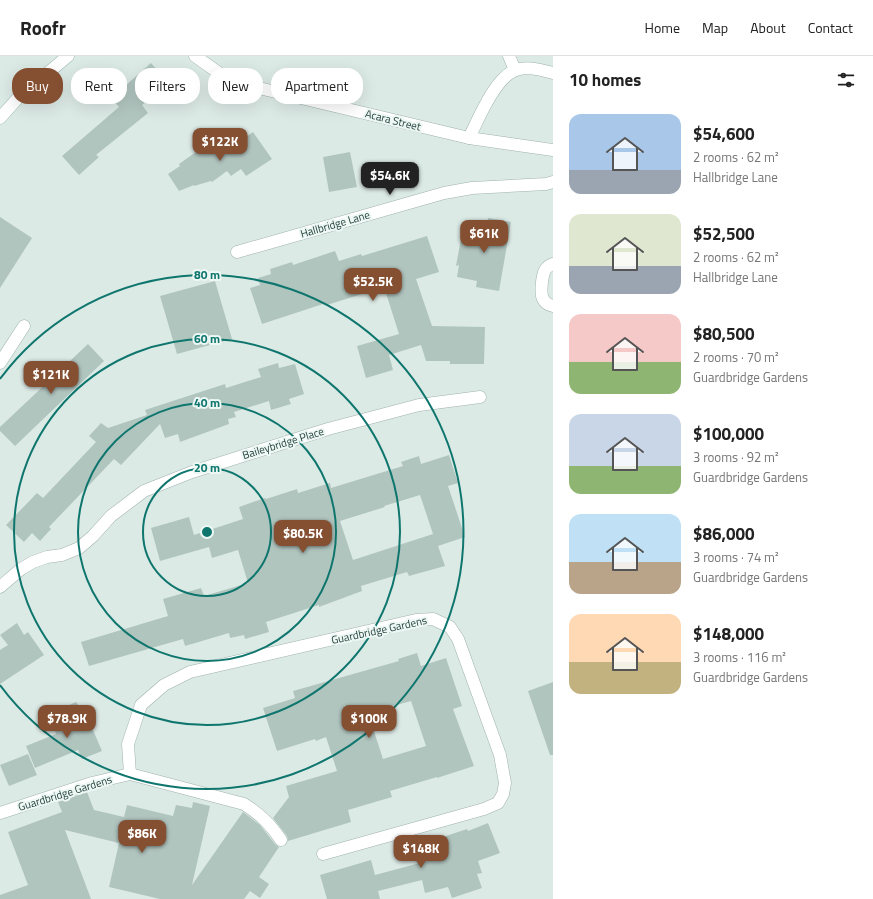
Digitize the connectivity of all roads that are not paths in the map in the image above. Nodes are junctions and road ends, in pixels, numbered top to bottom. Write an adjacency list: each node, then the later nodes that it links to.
1 (195, 56): 7 (street, Acara Street)
2 (509, 56): 4 (street)
3 (65, 57): 6 (street)
4 (515, 70): 5 (street); 7 (street)
5 (553, 73)
6 (2, 111)
7 (469, 138): 8 (street, Acara Street)
8 (553, 150)
9 (553, 182): 10 (street, Hallbridge Lane)
10 (237, 252)
11 (553, 264): 12 (street)
12 (553, 306)
13 (24, 326): 14 (street)
14 (0, 363)
15 (480, 396): 16 (street, Baileybridge Place)
16 (0, 587)
17 (130, 774): 18 (street, Guardbridge Gardens); 19 (street, Guardbridge Gardens); 20 (street, Guardbridge Gardens)
18 (0, 813)
19 (281, 840)
20 (323, 854)

